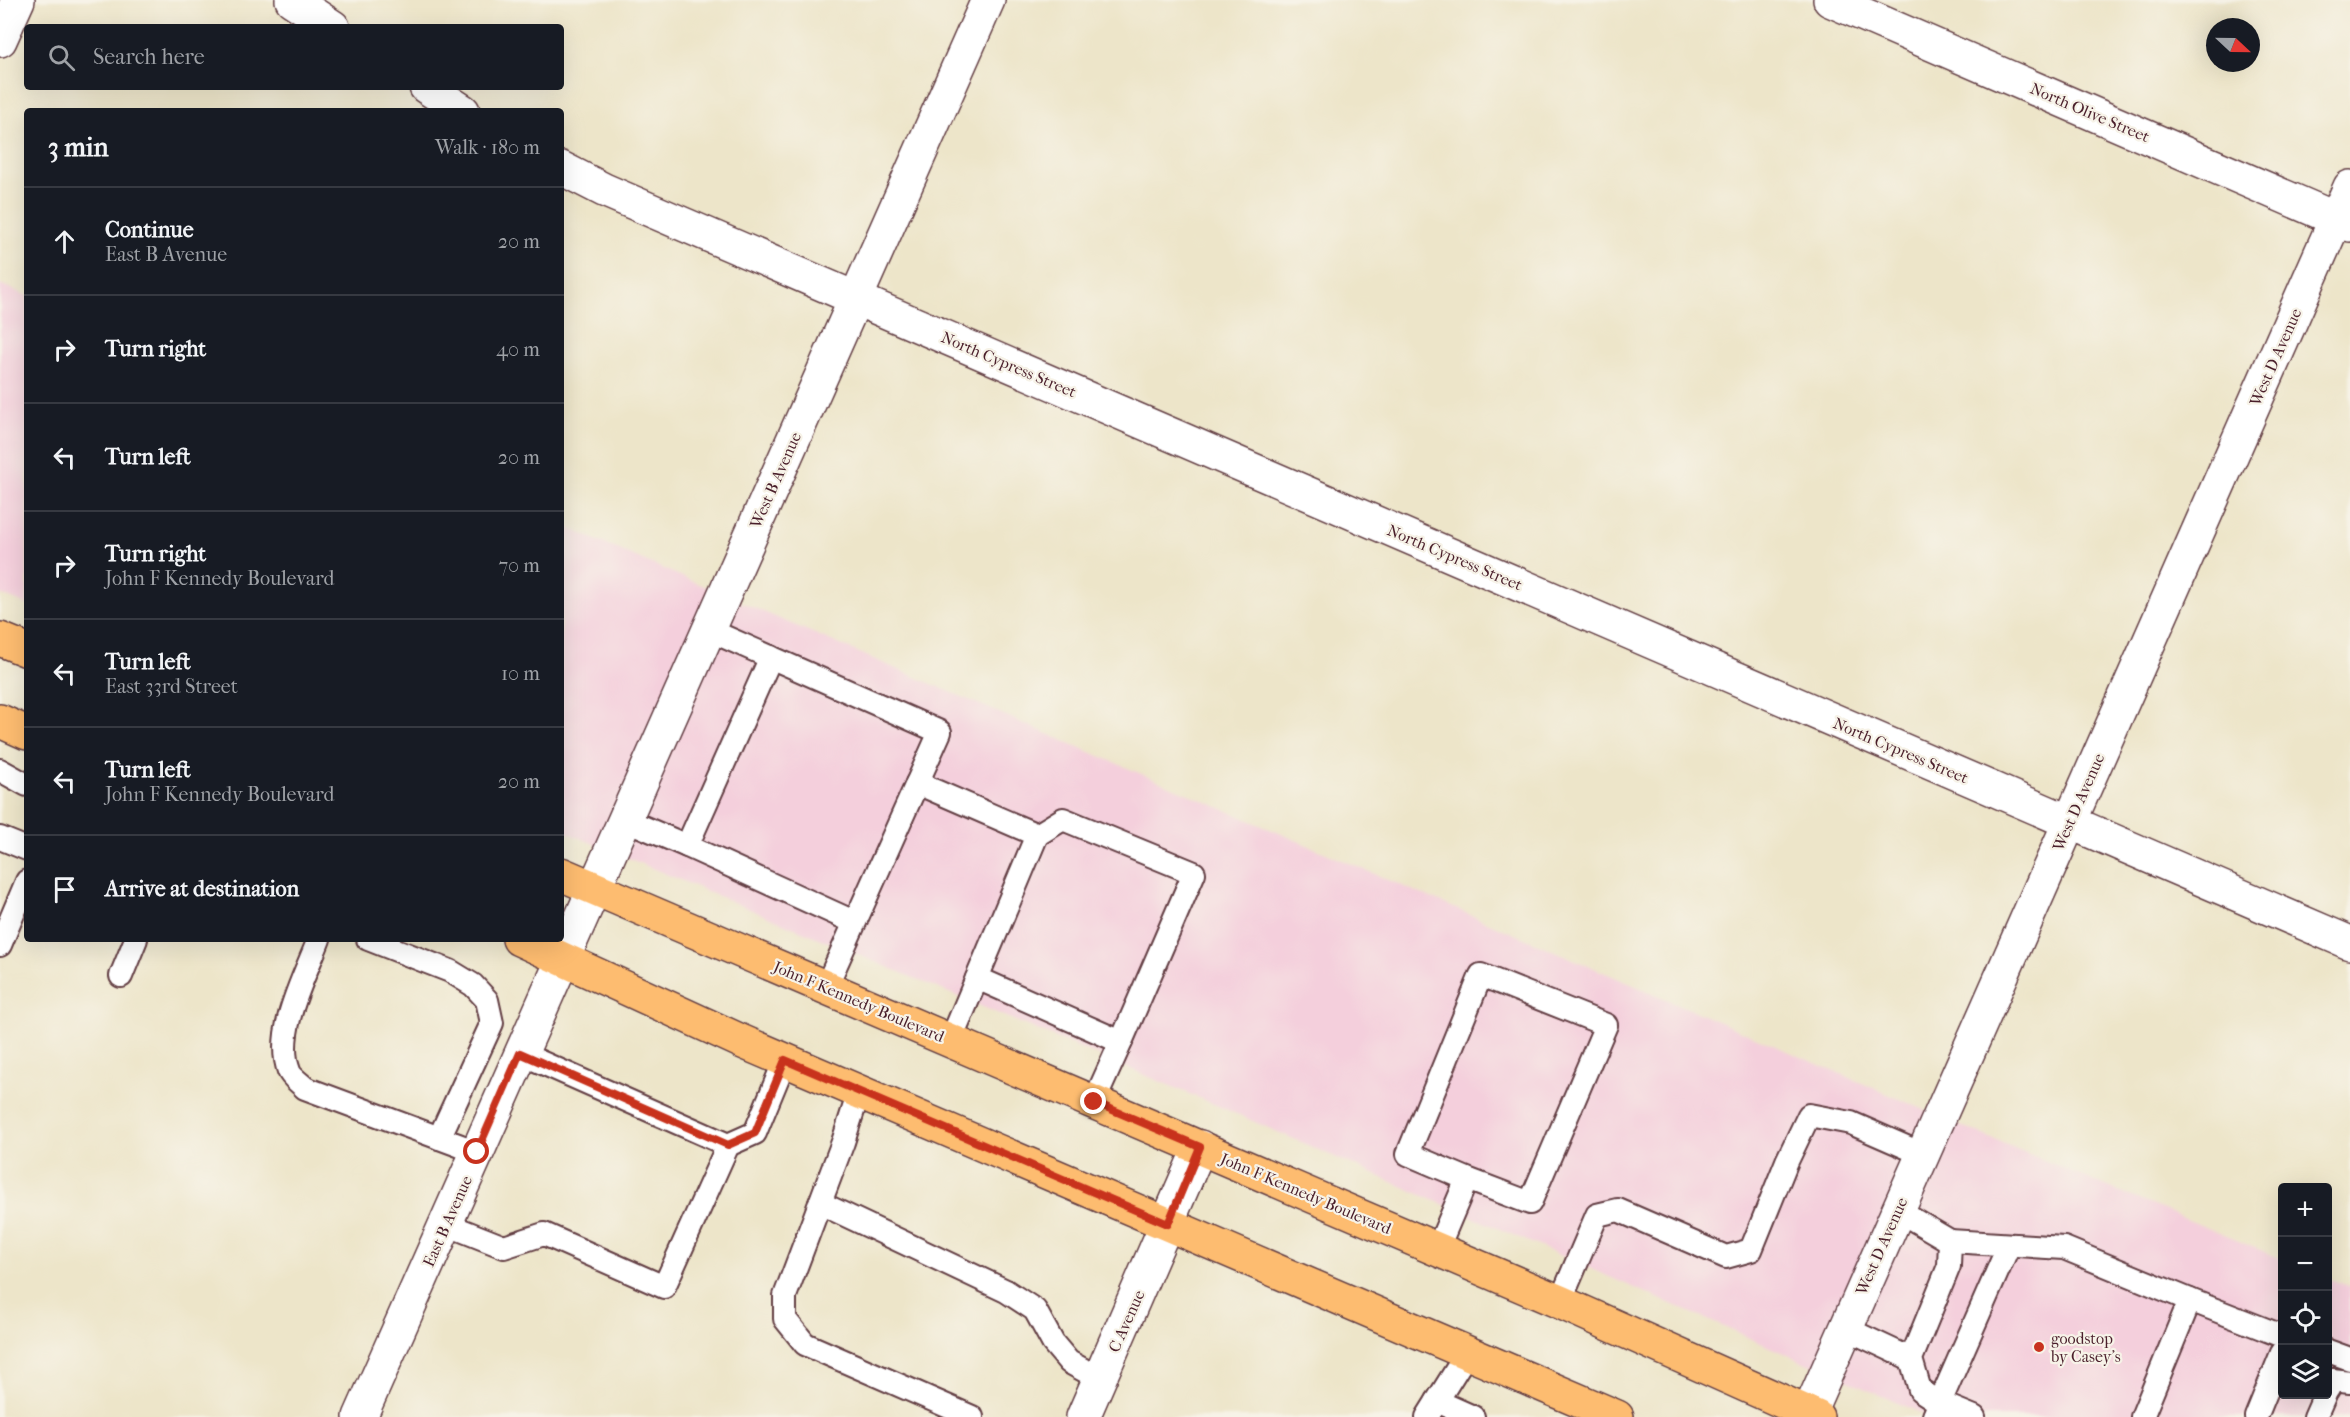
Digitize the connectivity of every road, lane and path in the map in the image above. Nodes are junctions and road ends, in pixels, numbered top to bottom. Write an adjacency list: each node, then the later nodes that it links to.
1 (18, 0): 6 (street)
2 (292, 0): 5 (street)
3 (988, 0): 12 (street, West B Avenue)
4 (1830, 0): 11 (street, North Olive Street)
5 (328, 24)
6 (0, 40)
7 (431, 90): 8 (street)
8 (458, 108)
9 (564, 170): 12 (street, North Cypress Street)
10 (2350, 187): 11 (street, West D Avenue)
11 (2343, 222): 23 (street, West D Avenue)
12 (856, 298): 13 (street, West B Avenue); 23 (street, North Cypress Street)
13 (709, 630): 16 (lane); 22 (street, West B Avenue)
14 (0, 639): 15 (main road)
15 (24, 649)
16 (771, 657): 21 (lane); 26 (lane)
17 (0, 721): 18 (main road)
18 (24, 732)
19 (0, 770): 20 (lane)
20 (24, 783)
21 (917, 783): 24 (lane); 31 (lane)
22 (624, 819): 26 (lane); 30 (street, West B Avenue)
23 (2069, 822): 36 (street, North Cypress Street); 52 (street, West D Avenue)
24 (1037, 835): 40 (lane); 43 (lane)
25 (0, 838): 27 (lane)
26 (687, 846): 31 (lane)
27 (24, 848)
28 (564, 875): 30 (main road, John F Kennedy Boulevard)
29 (24, 888): 37 (lane)
30 (594, 888): 38 (street, West B Avenue); 41 (main road, John F Kennedy Boulevard)
31 (854, 922): 41 (lane)
32 (135, 942): 39 (lane)
33 (318, 942): 48 (lane)
34 (376, 942): 48 (lane)
35 (525, 942): 38 (main road)
36 (2350, 943)
37 (0, 945)
38 (562, 959): 44 (street, East B Avenue); 45 (main road)
39 (121, 976)
40 (977, 978): 42 (lane); 43 (lane)
41 (826, 987): 42 (main road, John F Kennedy Boulevard)
42 (951, 1040): 47 (main road, John F Kennedy Boulevard)
43 (1120, 1042): 47 (lane)
44 (520, 1053): 49 (lane); 51 (street, East B Avenue)
45 (785, 1060): 46 (main road); 49 (lane)
46 (859, 1092): 54 (lane); 57 (main road)
47 (1094, 1102): 50 (main road, John F Kennedy Boulevard)
48 (439, 1138): 51 (lane)
49 (728, 1145): 56 (lane)
50 (1200, 1147): 57 (street, C Avenue); 60 (main road, John F Kennedy Boulevard)
51 (477, 1152): 56 (street, East B Avenue)
52 (1922, 1154): 55 (street, West D Avenue); 62 (lane)
53 (1467, 1179): 53 (lane); 60 (lane)
54 (820, 1203): 70 (lane); 78 (lane)
55 (1897, 1210): 58 (lane); 63 (street, West D Avenue)
56 (446, 1224): 77 (street, East B Avenue)
57 (1168, 1224): 66 (main road); 70 (street, C Avenue)
58 (1950, 1241): 59 (lane); 67 (lane)
59 (2009, 1245): 61 (lane); 75 (lane)
60 (1437, 1250): 62 (main road, John F Kennedy Boulevard)
61 (2190, 1300): 64 (lane); 83 (lane)
62 (1560, 1302): 76 (main road, John F Kennedy Boulevard)
63 (1845, 1328): 67 (lane); 76 (street, West D Avenue)
64 (2278, 1334)
65 (2332, 1352): 68 (lane)
66 (1467, 1353): 74 (lane); 81 (main road)
67 (1911, 1359): 75 (lane)
68 (2350, 1359)
69 (2278, 1365): 84 (lane)
70 (1100, 1379): 79 (street, C Avenue)
71 (2332, 1380): 72 (lane)
72 (2350, 1382)
73 (2323, 1399): 85 (lane)
74 (1432, 1409): 80 (lane)
75 (1936, 1410): 82 (lane)
76 (1811, 1416)
77 (360, 1417)
78 (972, 1417)
79 (1083, 1417)
80 (1473, 1417)
81 (1617, 1417)
82 (1974, 1417)
83 (2142, 1417)
84 (2256, 1417)
85 (2316, 1417)

